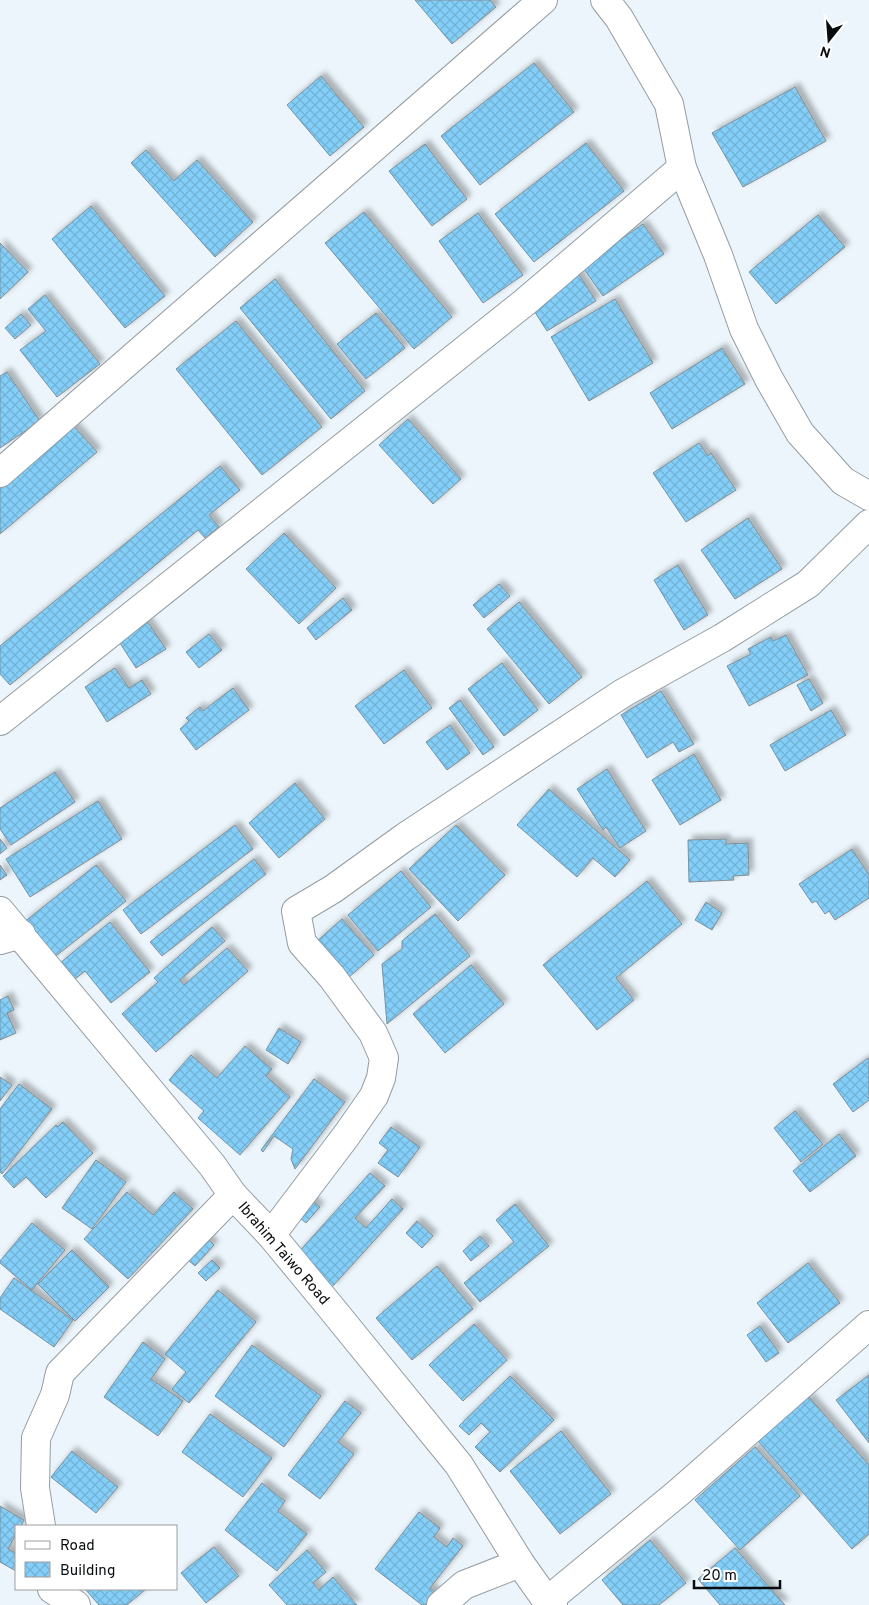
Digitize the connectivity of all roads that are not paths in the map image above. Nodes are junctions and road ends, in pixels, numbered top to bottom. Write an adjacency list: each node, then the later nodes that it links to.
1 (543, 0): 4 (street)
2 (605, 0): 3 (street)
3 (682, 168): 5 (street); 7 (street)
4 (0, 473)
5 (869, 496)
6 (869, 524): 11 (street)
7 (0, 721)
8 (0, 911): 9 (street, Ibrahim Taiwo Road)
9 (10, 938): 10 (street, Ibrahim Taiwo Road)
10 (233, 1195): 11 (street, Ibrahim Taiwo Road); 13 (street)
11 (271, 1235): 14 (street, Ibrahim Taiwo Road)
12 (869, 1325): 17 (street)
13 (41, 1525)
14 (520, 1563): 17 (street, Ibrahim Taiwo Road); 20 (street)
15 (52, 1590): 18 (street)
16 (54, 1590): 19 (street)
17 (550, 1603)
18 (56, 1605)
19 (76, 1605)
20 (441, 1605)

